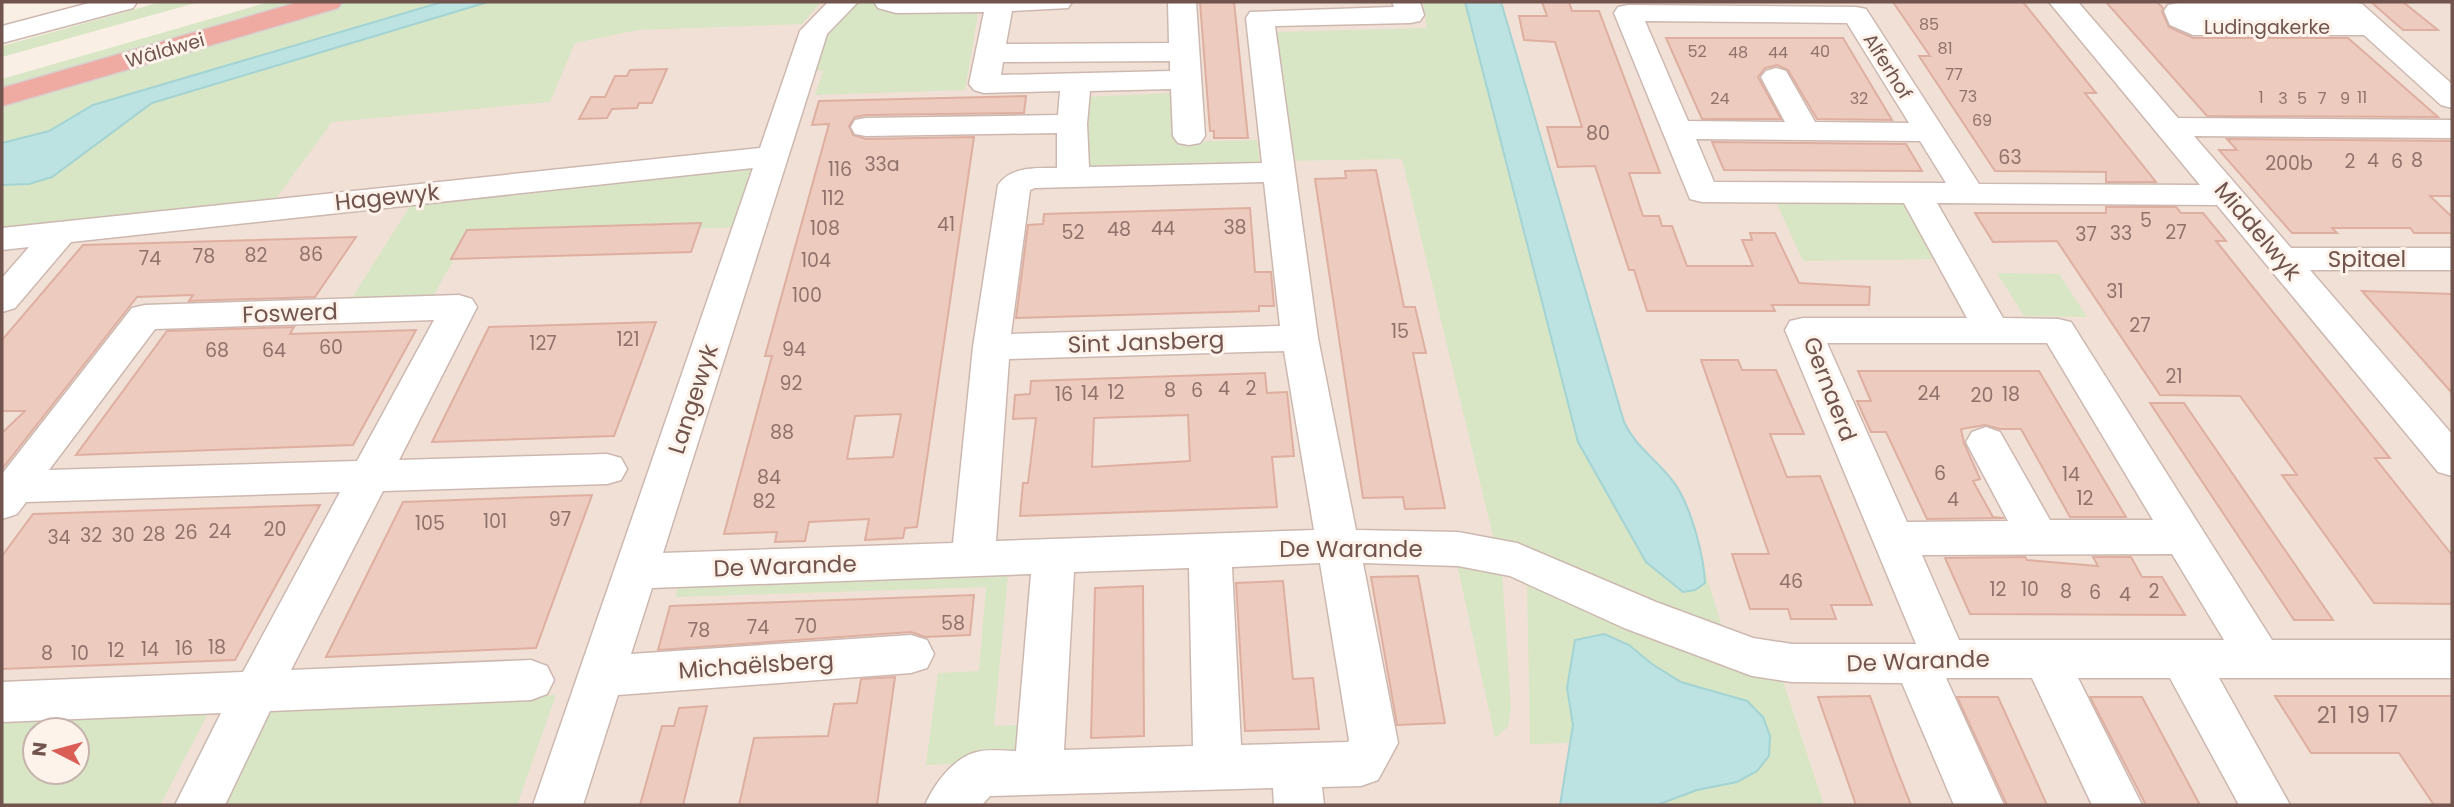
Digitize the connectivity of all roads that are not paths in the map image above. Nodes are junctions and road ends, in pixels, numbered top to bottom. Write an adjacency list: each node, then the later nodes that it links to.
1 (123, 2): 13 (street)
2 (252, 2): 15 (highway, Wâldwei)
3 (328, 2): 18 (highway, Wâldwei)
4 (844, 2): 28 (street, Langewyk)
5 (888, 2): 12 (street)
6 (1058, 2): 12 (street)
7 (1406, 2): 10 (street)
8 (2063, 2): 22 (street, Middelwyk)
9 (1620, 7): 24 (street, Alferhof); 26 (street, Alferhof)
10 (1259, 10): 29 (street)
11 (2354, 13): 11 (street, Ludingakerke); 19 (street)
12 (995, 29): 14 (street); 17 (street)
13 (2, 35)
14 (1183, 40): 17 (street); 27 (street)
15 (2, 73)
16 (1776, 77): 25 (street)
17 (1076, 82): 20 (street)
18 (2, 97)
19 (2452, 99)
20 (1072, 124): 21 (street); 30 (street)
21 (866, 127)
22 (2170, 127): 23 (street); 33 (street, Middelwyk)
23 (2452, 129)
24 (1676, 130): 25 (street, Alferhof); 31 (street, Alferhof)
25 (1805, 131): 26 (street, Alferhof)
26 (1930, 132): 32 (street, Alferhof)
27 (1189, 136)
28 (773, 156): 34 (street, Hagewyk); 54 (street, Langewyk)
29 (1278, 172): 30 (street); 40 (street)
30 (1073, 176): 41 (street)
31 (1915, 194): 32 (street, Alferhof); 39 (street)
32 (1969, 194): 33 (street, Alferhof)
33 (2228, 195): 36 (street, Middelwyk)
34 (61, 232): 35 (street, Hagewyk); 38 (street)
35 (2, 239)
36 (2282, 259): 37 (street, Spitael); 43 (street, Middelwyk)
37 (2452, 259)
38 (2, 300)
39 (1992, 330): 48 (street, Gernaerd); 49 (street, Gernaerd)
40 (1300, 338): 41 (street, Sint Jansberg); 50 (street)
41 (992, 347): 53 (street)
42 (1986, 442): 47 (street)
43 (2452, 461)
44 (607, 469): 45 (street, Foswerd)
45 (370, 475): 46 (street, Foswerd); 46 (street, Foswerd); 63 (street, Foswerd)
46 (8, 495)
47 (2038, 537): 48 (street); 49 (street)
48 (2185, 537): 57 (street, Gernaerd)
49 (1893, 539): 60 (street, Gernaerd)
50 (1336, 546): 51 (street, De Warande); 60 (street, De Warande); 67 (street)
51 (1210, 551): 52 (street, De Warande); 65 (street)
52 (1054, 556): 53 (street, De Warande); 66 (street)
53 (973, 559): 54 (street, De Warande)
54 (637, 570): 61 (street, Langewyk)
55 (911, 654): 61 (street, Michaëlsberg)
56 (2045, 658): 59 (street, De Warande); 60 (street, De Warande); 72 (street)
57 (2259, 658): 58 (street, De Warande); 59 (street, De Warande)
58 (2452, 659)
59 (2184, 660): 73 (street)
60 (1931, 662): 71 (street, Gernaerd)
61 (601, 676): 69 (street, Langewyk)
62 (531, 680): 63 (street)
63 (256, 692): 64 (street); 68 (street, Foswerd)
64 (2, 702)
65 (1218, 766): 66 (street); 67 (street)
66 (1038, 773): 70 (street)
67 (1297, 786)
68 (200, 805)
69 (558, 805)
70 (950, 805)
71 (1979, 805)
72 (2117, 805)
73 (2265, 805)

